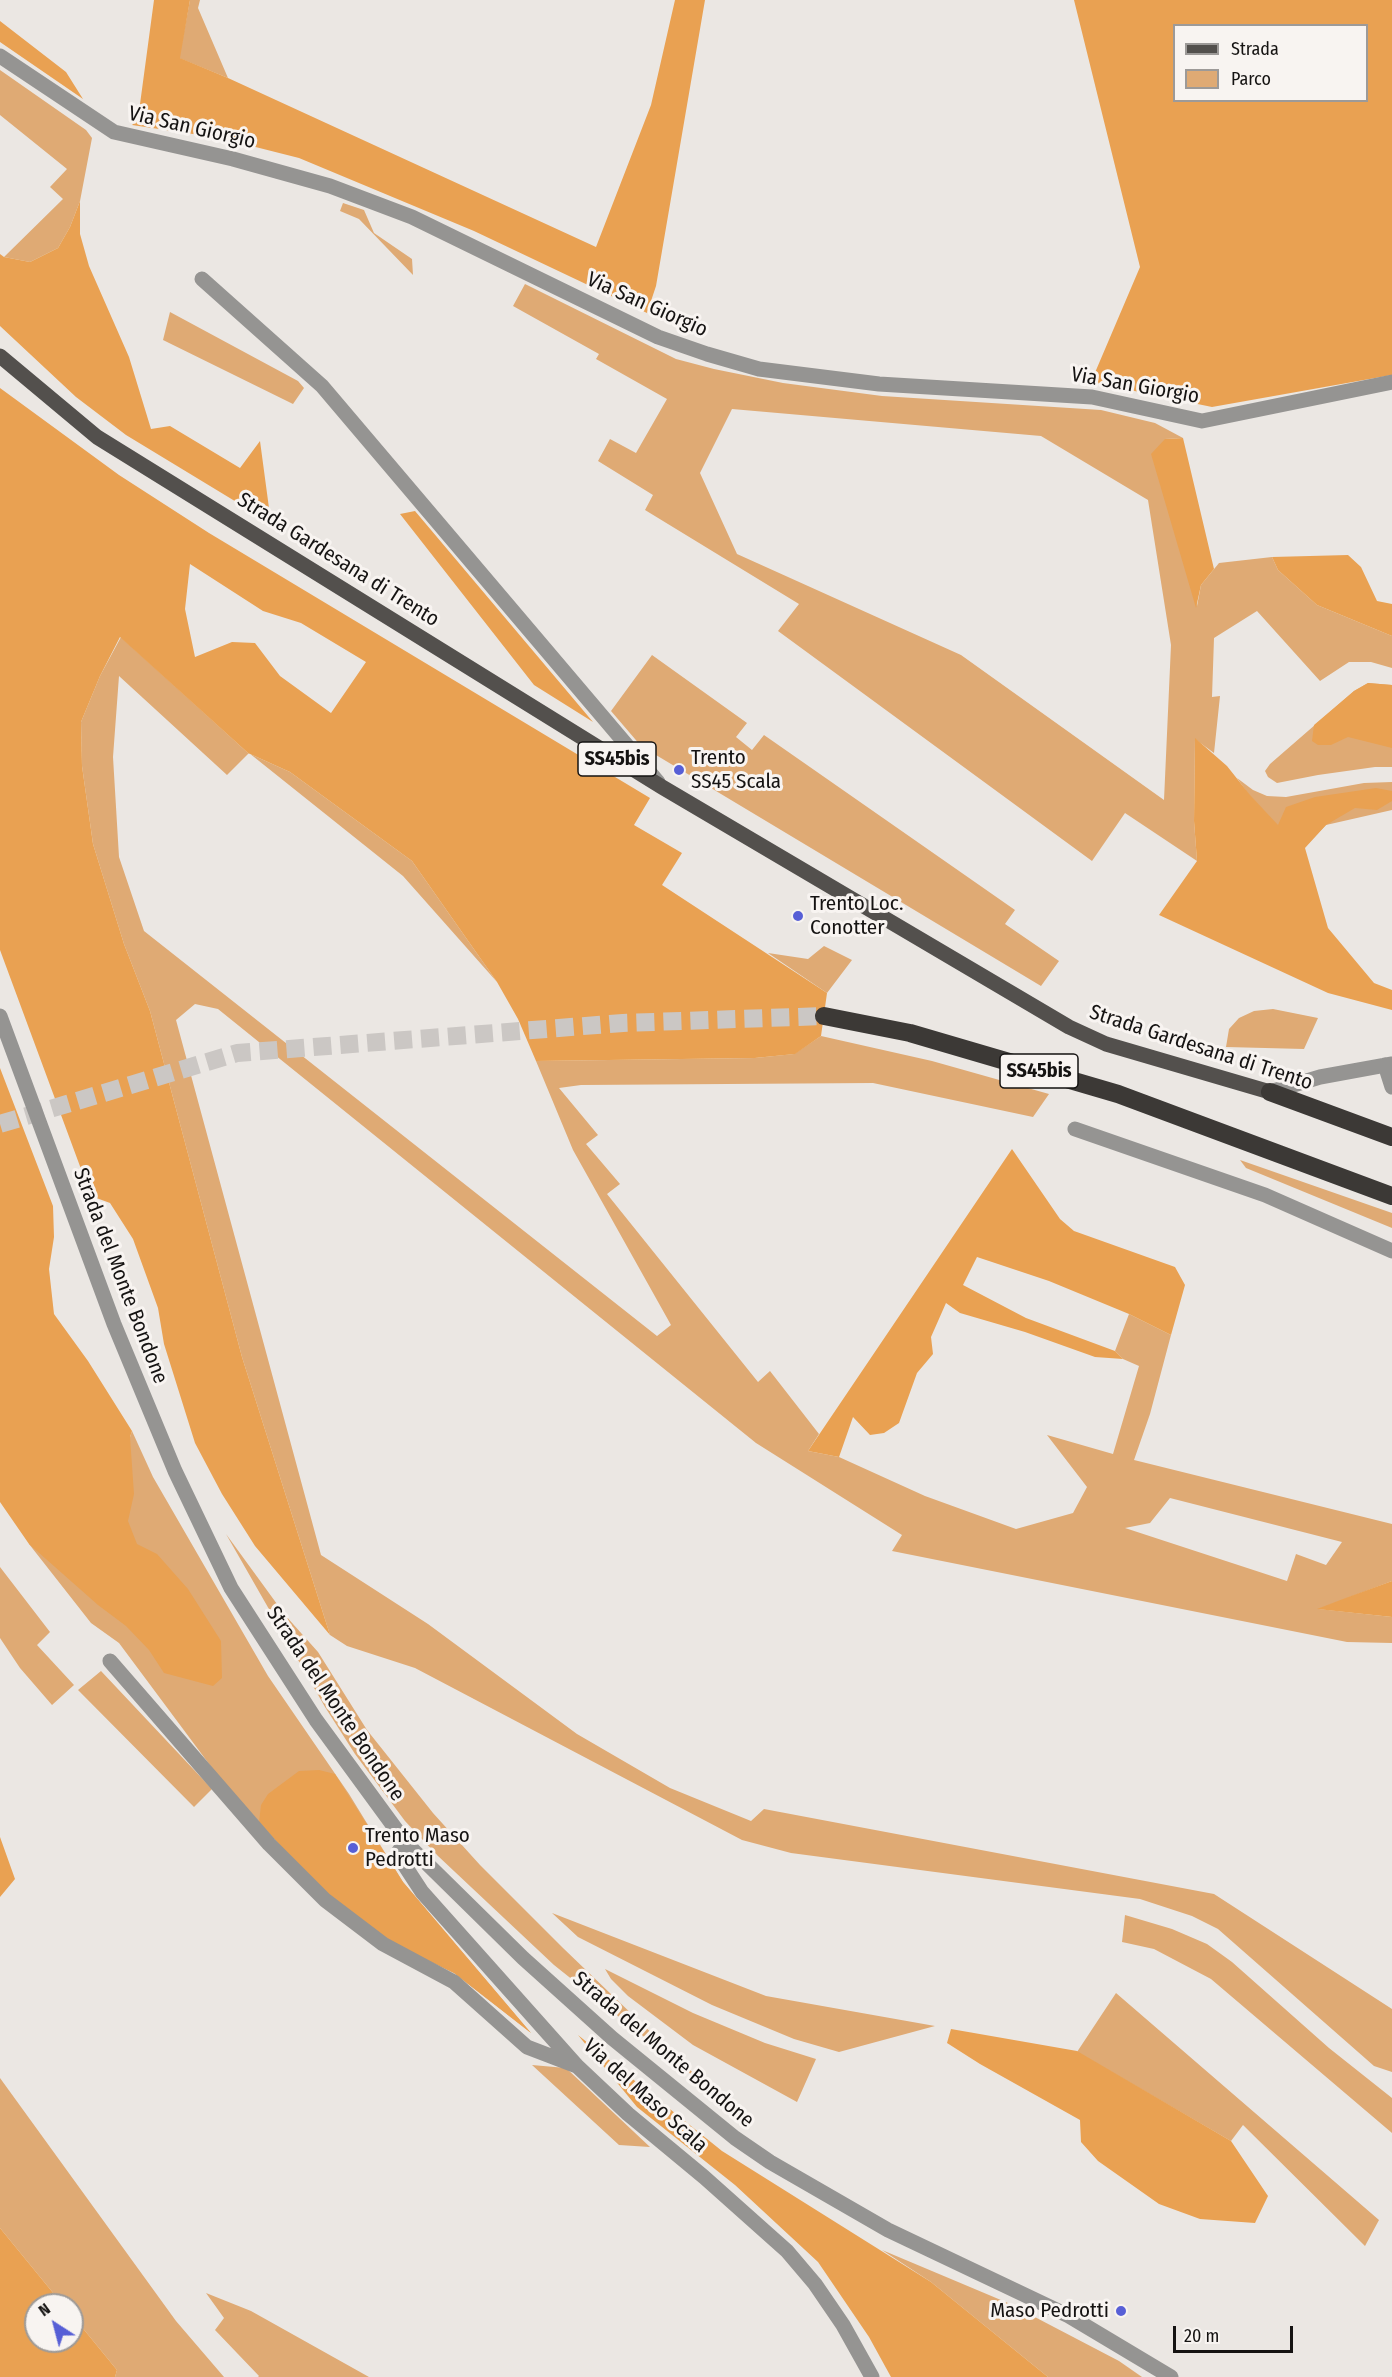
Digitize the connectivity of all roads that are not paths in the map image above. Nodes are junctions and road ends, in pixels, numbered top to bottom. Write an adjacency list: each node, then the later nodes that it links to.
1 (0, 56): 4 (street, Via San Giorgio)
2 (201, 279): 5 (street, Strada Gardesana di Trento)
3 (0, 356): 5 (main road, Strada Gardesana di Trento / SS45bis)
4 (1392, 382)
5 (662, 787): 10 (main road, Strada Gardesana di Trento / SS45bis)
6 (0, 1016): 16 (street, Strada del Monte Bondone)
7 (824, 1016): 13 (highway, SS45bis)
8 (1388, 1064): 9 (street); 10 (street)
9 (1392, 1087)
10 (1270, 1092): 12 (highway, Strada Gardesana di Trento / SS45bis)
11 (1075, 1129): 14 (street)
12 (1392, 1137)
13 (1392, 1196)
14 (1392, 1251)
15 (110, 1661): 17 (street)
16 (406, 1843): 17 (street, Via del Maso Scala); 19 (street, Strada del Monte Bondone)
17 (577, 2066): 18 (street, Via del Maso Scala)
18 (872, 2377)
19 (1171, 2377)

